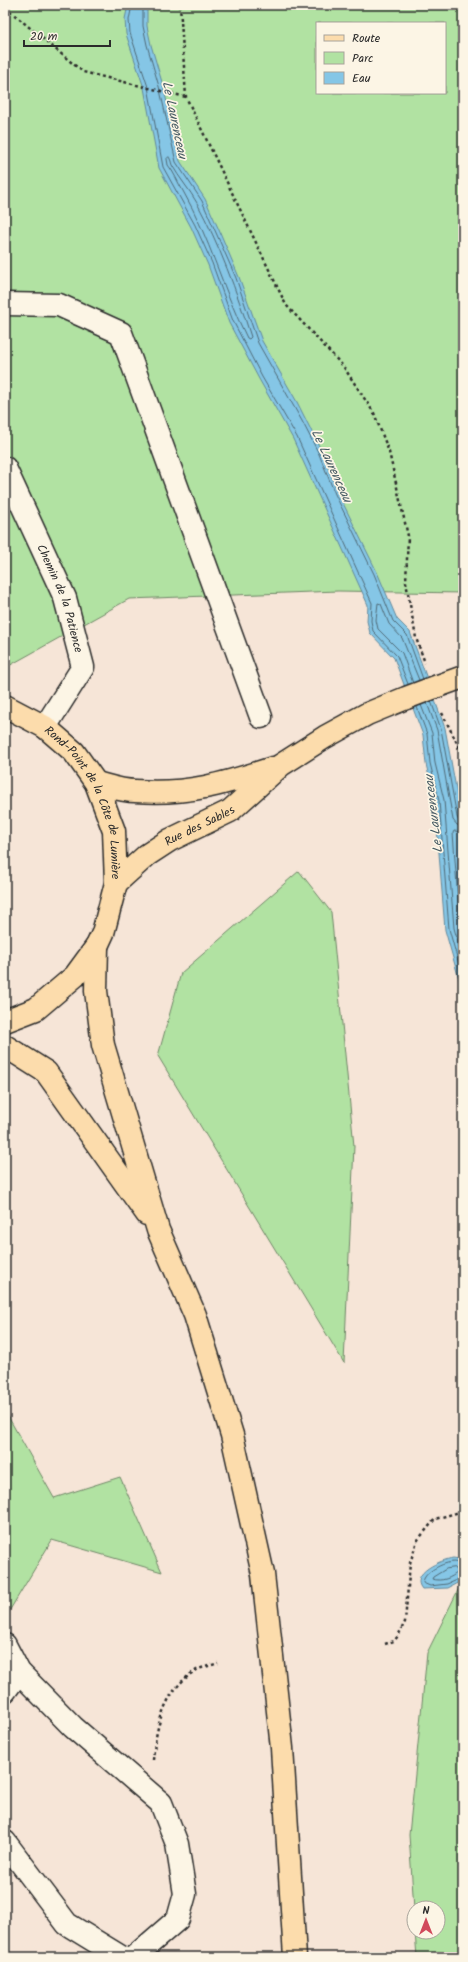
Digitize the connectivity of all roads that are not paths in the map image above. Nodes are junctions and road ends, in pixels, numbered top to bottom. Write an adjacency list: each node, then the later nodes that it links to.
1 (5, 304): 5 (street)
2 (5, 468): 6 (street, Chemin de la Patience)
3 (463, 677): 7 (main road, Rue des Sables, bridge)
4 (5, 706): 6 (main road, Rond-Point de la Côte de Lumière)
5 (261, 717)
6 (45, 727): 8 (main road, Rond-Point de la Côte de Lumière)
7 (281, 766): 8 (main road, Rue des Sables); 9 (main road, Rue des Sables)
8 (96, 783): 9 (main road, Rond-Point de la Côte de Lumière)
9 (116, 883): 10 (main road, Rond-Point de la Côte de Lumière)
10 (97, 946): 11 (main road, Rond-Point de la Côte de Lumière); 13 (main road)
11 (5, 1021)
12 (5, 1046): 13 (main road)
13 (158, 1230): 20 (main road)
14 (5, 1646): 15 (street)
15 (18, 1672): 16 (street); 19 (street)
16 (5, 1691)
17 (5, 1842): 18 (street)
18 (121, 1957)
19 (134, 1957)
20 (295, 1957)

